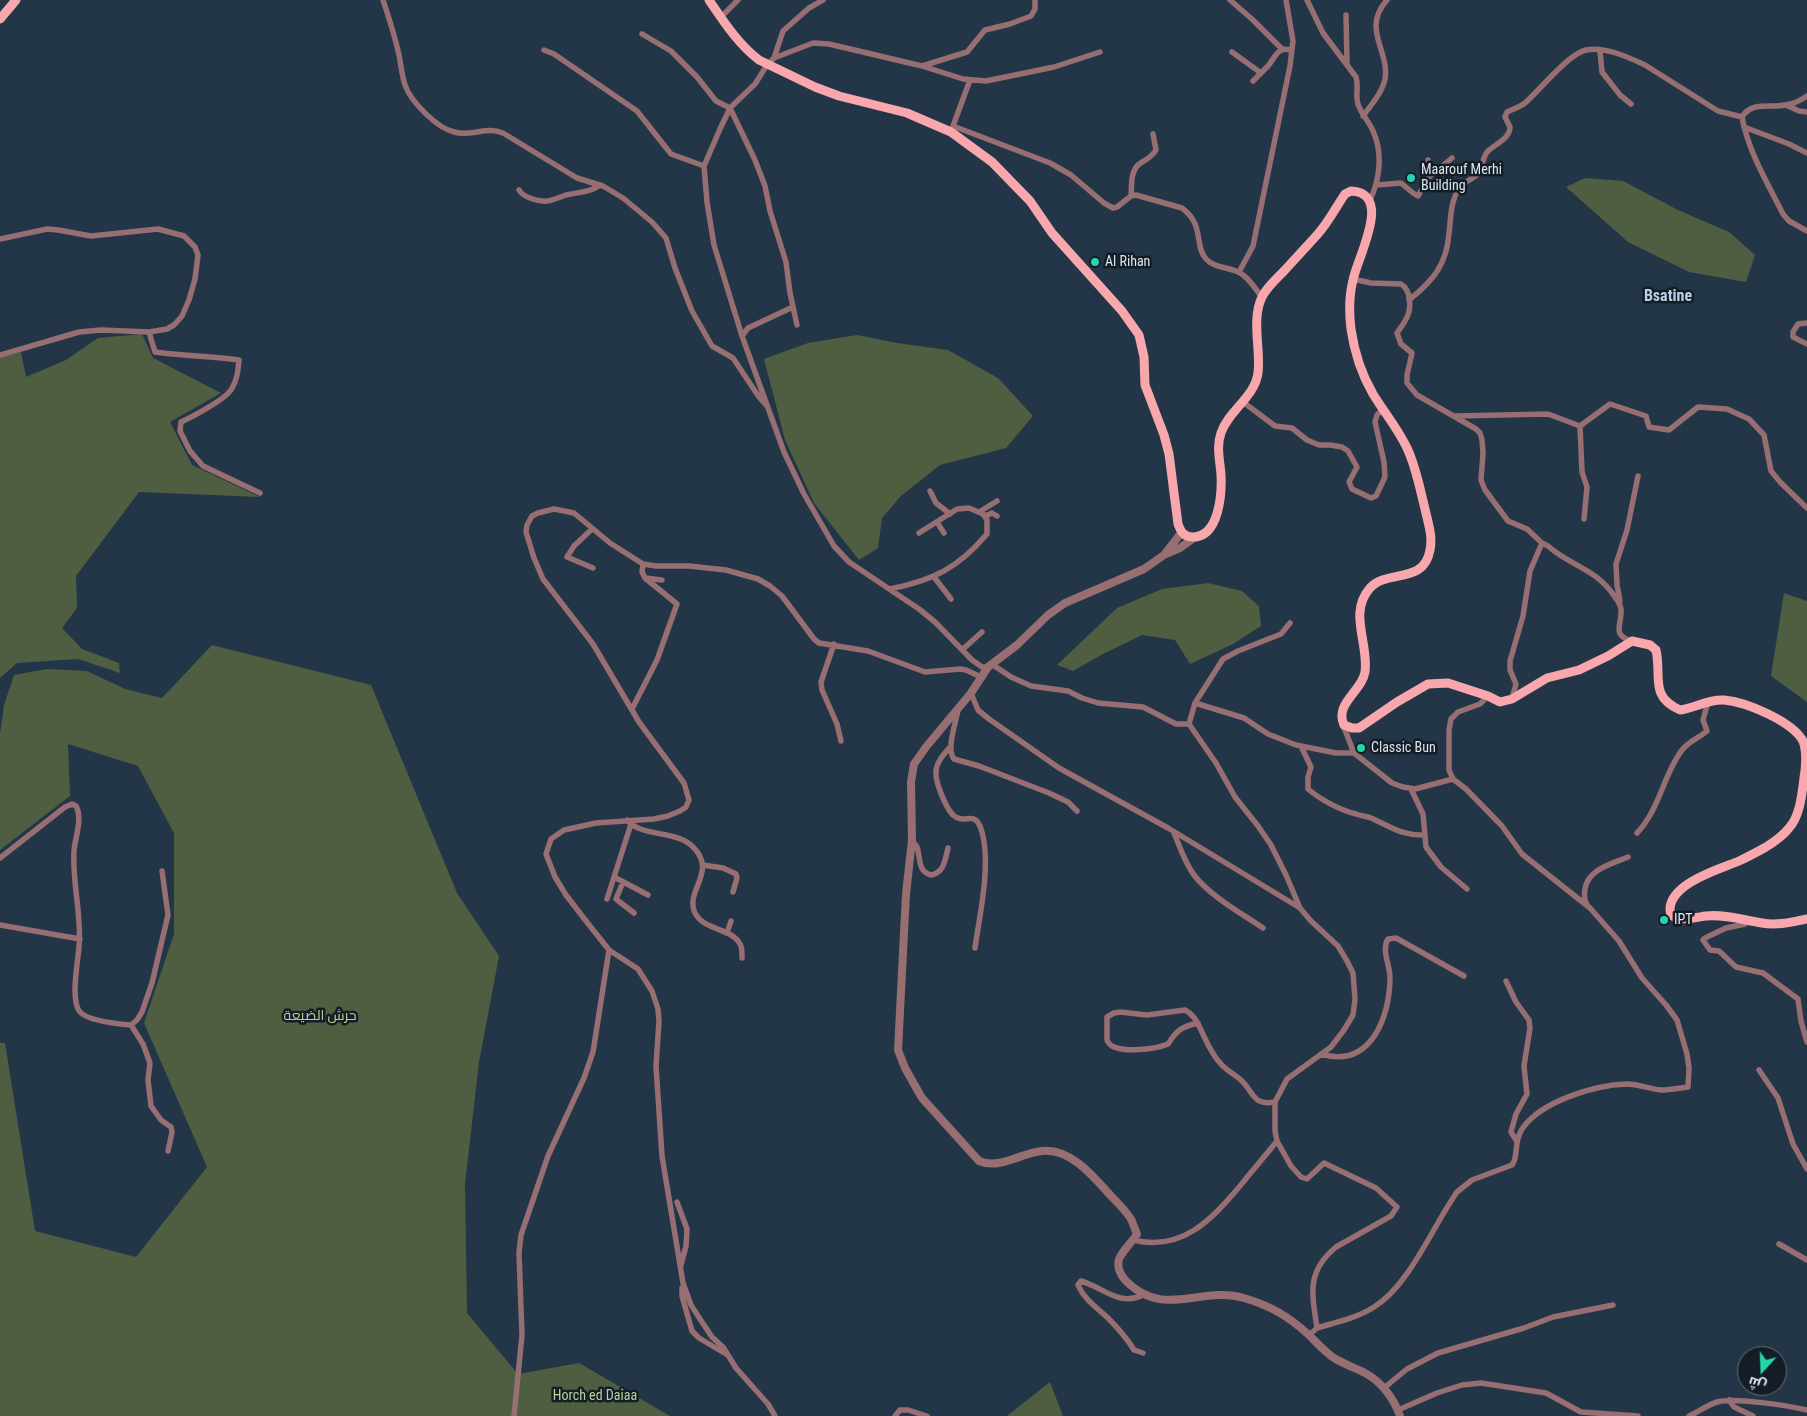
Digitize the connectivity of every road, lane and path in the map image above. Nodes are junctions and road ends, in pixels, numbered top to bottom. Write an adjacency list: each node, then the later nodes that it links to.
1 (16, 0): 13 (main road)
2 (382, 0): 43 (street)
3 (708, 0): 12 (main road)
4 (738, 0): 12 (street)
5 (823, 0): 21 (street)
6 (1035, 0): 23 (street)
7 (1230, 0): 15 (street)
8 (1286, 0): 17 (street)
9 (1307, 0): 22 (street)
10 (1387, 0): 32 (street)
11 (1346, 15): 22 (street)
12 (721, 17): 21 (main road)
13 (0, 19)
14 (642, 34): 30 (street)
15 (1282, 49): 17 (street); 24 (street)
16 (544, 50): 40 (street)
17 (1291, 50): 49 (street)
18 (1600, 51): 28 (street); 33 (street); 52 (street)
19 (1100, 52): 25 (street)
20 (1232, 52): 24 (street)
21 (771, 61): 23 (street); 30 (street); 35 (main road)
22 (1347, 62): 32 (street)
23 (922, 66): 25 (street)
24 (1261, 73): 26 (street)
25 (970, 80): 35 (street)
26 (1253, 80)
27 (1807, 96): 29 (street)
28 (1631, 104)
29 (1786, 105): 31 (street); 33 (street)
30 (730, 108): 40 (street); 53 (street)
31 (1807, 112)
32 (1363, 116): 42 (street)
33 (1742, 117): 34 (street)
34 (1744, 127): 37 (street); 47 (street)
35 (952, 129): 45 (street); 79 (main road)
36 (1153, 134): 45 (street)
37 (1807, 153)
38 (1452, 158): 41 (street)
39 (1428, 160): 41 (street)
40 (704, 166): 57 (street)
41 (1429, 177): 42 (street)
42 (1376, 185): 46 (street)
43 (600, 186): 44 (street); 61 (street)
44 (519, 190)
45 (1131, 196): 49 (street)
46 (1370, 200): 50 (main road); 51 (main road)
47 (1807, 230)
48 (0, 239): 56 (street)
49 (1239, 272): 51 (street)
50 (1353, 279): 52 (street); 62 (main road)
51 (1262, 297): 60 (main road)
52 (1409, 300): 63 (street)
53 (793, 307): 55 (street); 57 (street)
54 (1807, 323): 58 (street)
55 (797, 325)
56 (149, 332): 59 (street); 67 (street)
57 (742, 336): 61 (street)
58 (1807, 344)
59 (0, 355)
60 (1243, 402): 62 (street); 80 (main road)
61 (769, 408): 88 (street)
62 (1383, 409): 105 (main road)
63 (1453, 416): 64 (street); 81 (street)
64 (1580, 426): 69 (street); 74 (street)
65 (1638, 476): 90 (street)
66 (930, 491): 71 (street)
67 (260, 493)
68 (998, 501): 70 (street)
69 (1807, 508)
70 (979, 512): 71 (street); 72 (street)
71 (950, 514): 75 (street)
72 (985, 516): 73 (street); 85 (street)
73 (997, 516)
74 (1584, 519)
75 (936, 522): 77 (street); 78 (street)
76 (592, 529): 83 (street); 84 (street); 104 (street)
77 (919, 533)
78 (944, 533)
79 (1181, 533): 80 (main road); 82 (street)
80 (1195, 537): 82 (street)
81 (1542, 543): 90 (street); 100 (street)
82 (1164, 555): 96 (street)
83 (643, 564): 86 (street); 94 (street)
84 (593, 568)
85 (934, 577): 88 (street); 89 (street)
86 (645, 578): 87 (street); 104 (street)
87 (662, 580)
88 (890, 589): 95 (street)
89 (951, 599)
90 (1621, 608): 93 (street)
91 (1290, 623): 102 (street)
92 (982, 632): 95 (street)
93 (1632, 642): 100 (main road); 101 (main road)
94 (834, 644): 97 (street); 107 (street)
95 (963, 649): 96 (street)
96 (991, 666): 97 (street); 106 (street)
97 (981, 677): 98 (street)
98 (970, 693): 103 (street); 116 (street)
99 (1488, 696): 100 (main road); 105 (main road); 111 (street)
100 (1512, 700)
101 (1708, 702): 115 (street); 133 (main road)
102 (1195, 703): 106 (street); 109 (street)
103 (958, 708): 108 (street); 118 (street)
104 (632, 709): 114 (street)
105 (1341, 718): 110 (street)
106 (1189, 724): 130 (street)
107 (841, 741)
108 (951, 746): 113 (street); 140 (street)
109 (1301, 746): 110 (street); 117 (street)
110 (1354, 753): 112 (street)
111 (1453, 779): 112 (street); 131 (street)
112 (1411, 789): 117 (street)
113 (1077, 811)
114 (629, 822): 122 (street); 124 (street); 141 (street)
115 (1637, 832)
116 (1174, 833): 130 (street); 137 (street)
117 (1425, 835): 126 (street)
118 (912, 840): 119 (street); 156 (street)
119 (948, 848)
120 (1628, 857): 131 (street)
121 (0, 858): 139 (street)
122 (703, 865): 127 (street); 138 (street)
123 (162, 871): 146 (street)
124 (614, 877): 125 (street); 129 (street)
125 (623, 882): 128 (street); 132 (street)
126 (1467, 889)
127 (734, 892)
128 (648, 895)
129 (607, 899)
130 (1300, 908): 148 (street)
131 (1590, 908): 151 (street)
132 (634, 913)
133 (1744, 918): 134 (main road); 147 (street)
134 (1807, 920)
135 (730, 921): 138 (street)
136 (0, 926): 139 (street)
137 (1263, 928)
138 (727, 933): 142 (street)
139 (80, 939): 146 (street)
140 (975, 948)
141 (609, 950): 159 (street); 171 (street)
142 (742, 958)
143 (1464, 976): 148 (street)
144 (1506, 981): 151 (street)
145 (1198, 1023): 145 (street); 150 (street)
146 (131, 1025): 153 (street)
147 (1807, 1042)
148 (1321, 1054): 150 (street)
149 (1759, 1070): 154 (street)
150 (1274, 1102): 152 (street)
151 (1516, 1140): 163 (street)
152 (1277, 1141): 156 (street); 163 (street)
153 (168, 1152)
154 (1807, 1169)
155 (677, 1202): 159 (street)
156 (1133, 1240): 161 (street)
157 (1779, 1244): 158 (street)
158 (1807, 1260)
159 (680, 1270): 160 (street)
160 (683, 1283): 166 (street); 166 (street)
161 (1145, 1294): 164 (street); 165 (street)
162 (1613, 1305): 167 (street)
163 (1317, 1328): 164 (street)
164 (1309, 1335): 167 (street)
165 (1143, 1353)
166 (729, 1356): 172 (street)
167 (1384, 1388): 170 (street)
168 (1730, 1400): 169 (street); 176 (street); 177 (street)
169 (1807, 1410)
170 (1399, 1413): 175 (street)
171 (514, 1416)
172 (775, 1416)
173 (896, 1416): 174 (street)
174 (927, 1416)
175 (1638, 1416)
176 (1689, 1416)
177 (1753, 1416)

